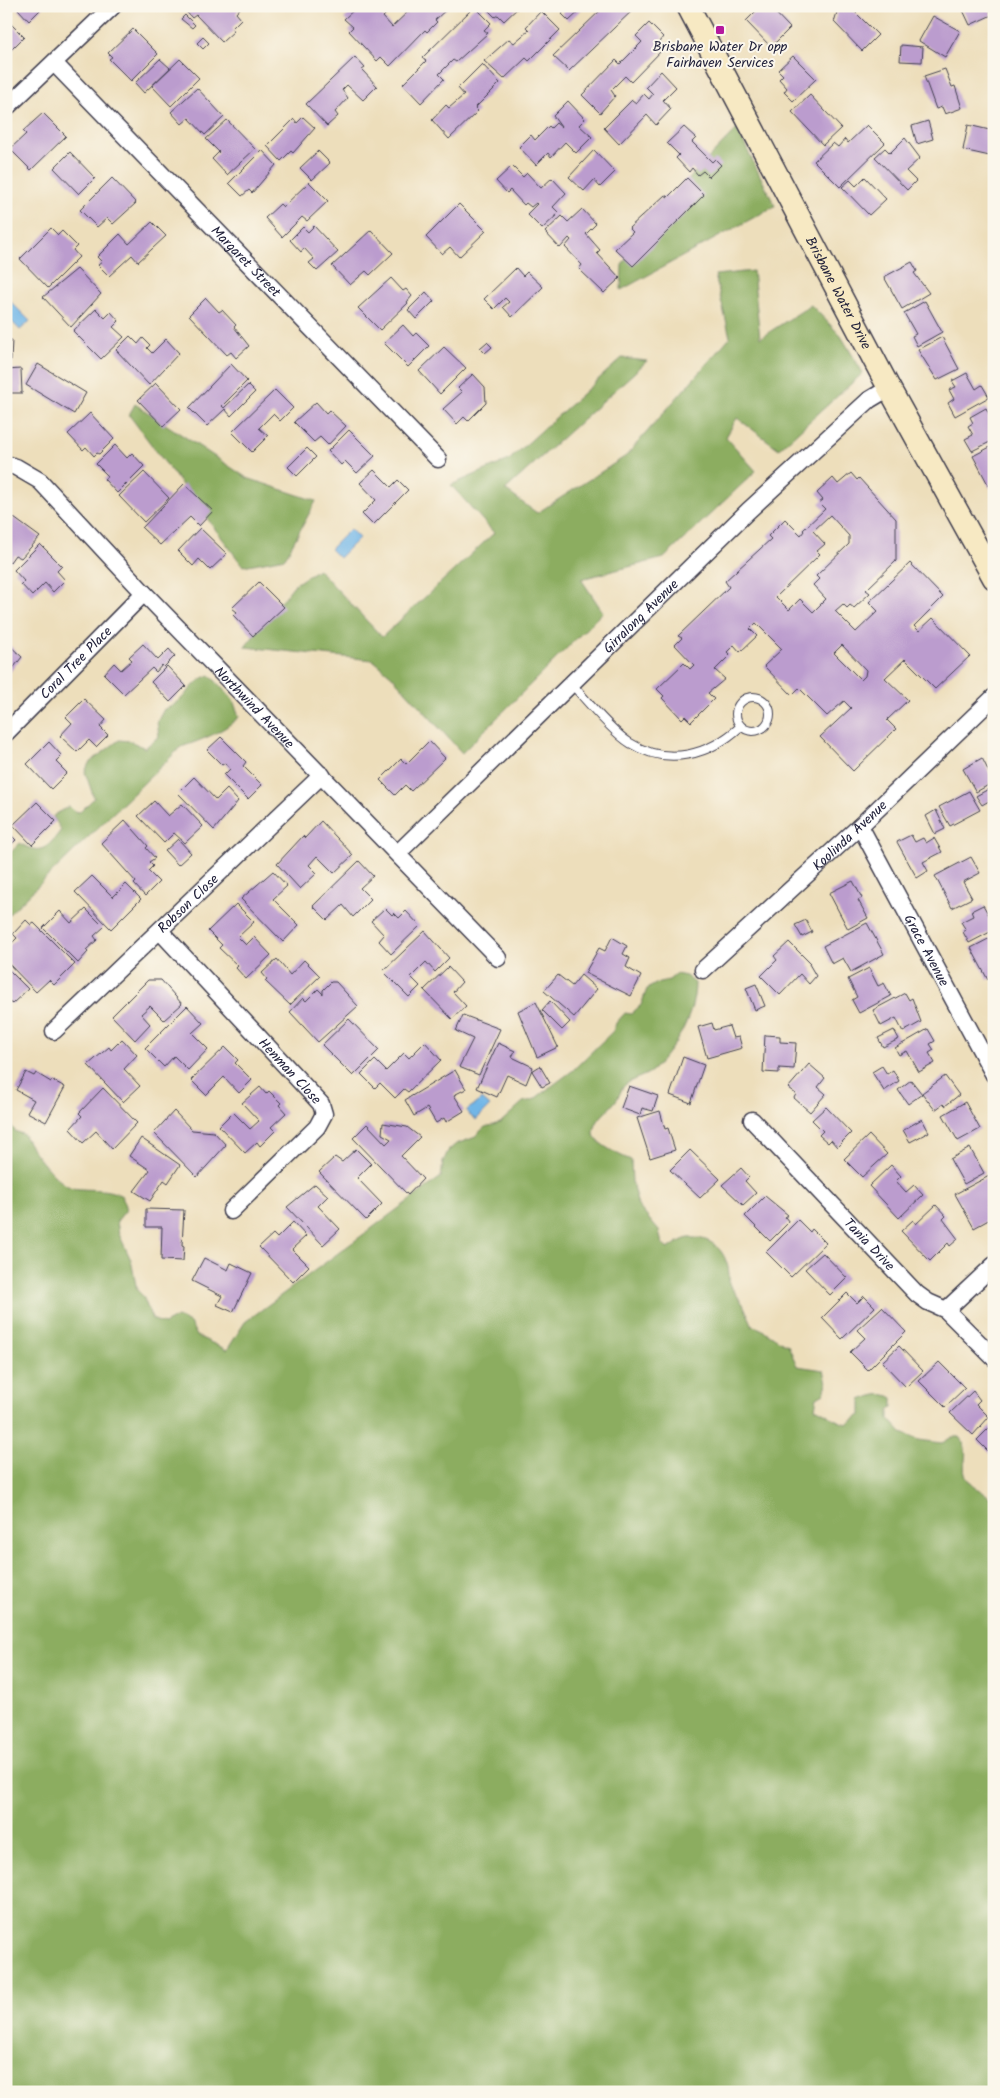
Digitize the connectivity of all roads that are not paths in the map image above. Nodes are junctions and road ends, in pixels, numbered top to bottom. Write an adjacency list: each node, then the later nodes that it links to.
1 (113, 6): 3 (street)
2 (688, 6): 5 (main road, Brisbane Water Drive)
3 (54, 63): 4 (street); 6 (street, Margaret Street)
4 (6, 108)
5 (890, 388): 8 (main road, Brisbane Water Drive); 10 (street, Girralong Avenue)
6 (438, 459)
7 (6, 464): 9 (street, Northwind Avenue)
8 (994, 578)
9 (144, 593): 13 (street, Coral Tree Place); 14 (street, Northwind Avenue)
10 (570, 683): 12 (lane); 16 (street, Girralong Avenue)
11 (994, 697): 15 (street, Koolinda Avenue)
12 (741, 726): 12 (lane)
13 (6, 733)
14 (322, 775): 16 (street, Northwind Avenue); 17 (street, Robson Close)
15 (860, 826): 19 (street, Koolinda Avenue); 21 (street, Grace Avenue)
16 (398, 852): 18 (street, Northwind Avenue)
17 (160, 931): 20 (street, Robson Close); 23 (street, Henman Close)
18 (498, 958)
19 (703, 970)
20 (54, 1031)
21 (994, 1075)
22 (752, 1120): 25 (street, Tania Drive)
23 (231, 1211)
24 (994, 1265): 25 (street)
25 (946, 1310): 26 (street, Tania Drive)
26 (994, 1358)

